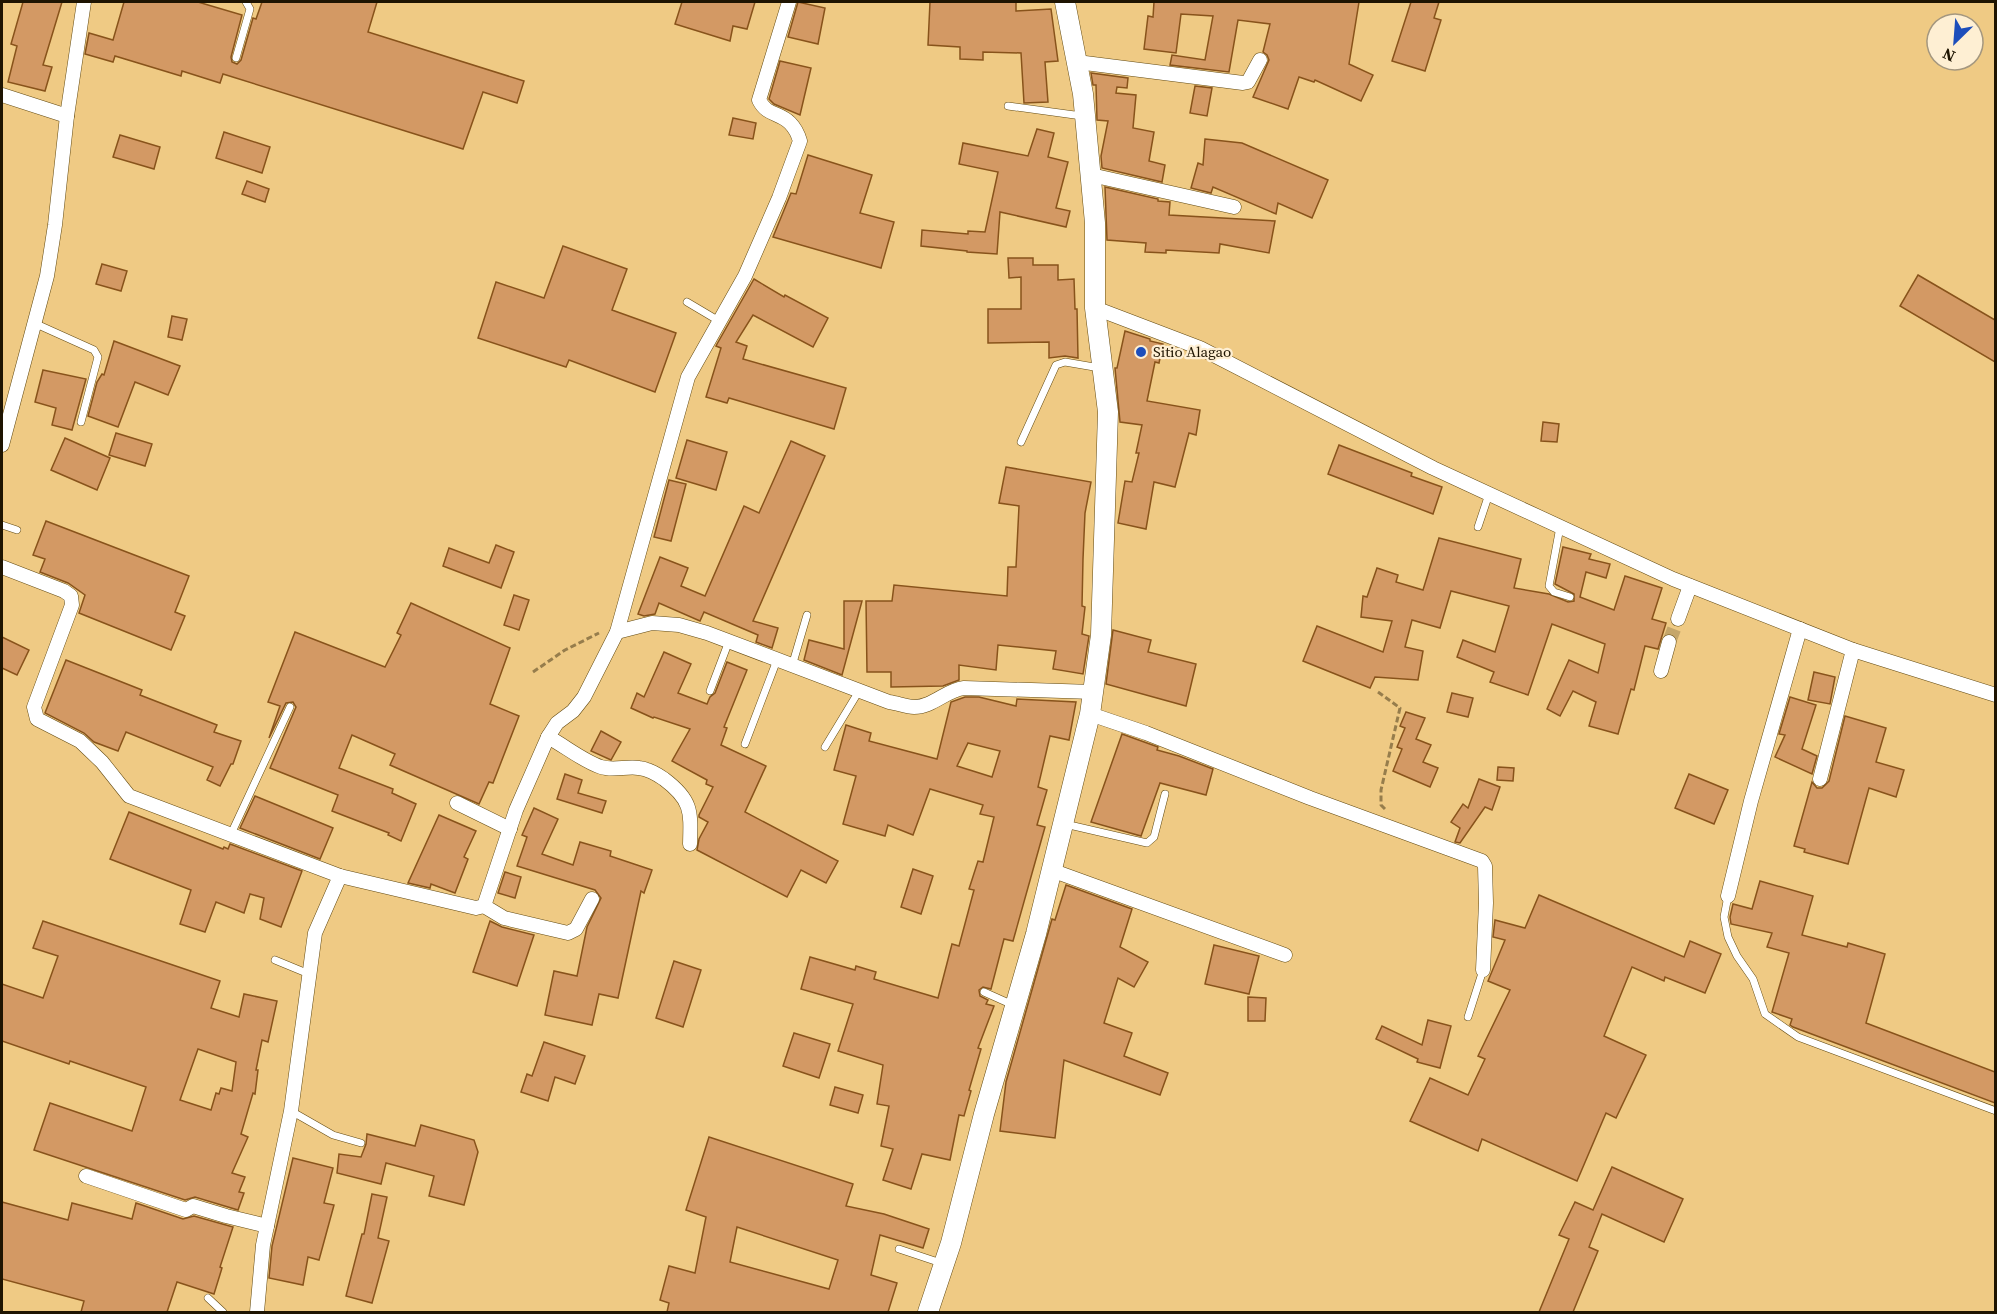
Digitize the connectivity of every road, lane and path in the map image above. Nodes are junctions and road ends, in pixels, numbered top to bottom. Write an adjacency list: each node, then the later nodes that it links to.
1 (84, 2): 10 (street)
2 (246, 2): 5 (lane)
3 (789, 2): 16 (street)
4 (1065, 2): 7 (street)
5 (236, 58)
6 (1260, 60): 7 (street)
7 (1077, 62): 11 (street)
8 (2, 95): 10 (street)
9 (1008, 106): 11 (lane)
10 (67, 116): 17 (street)
11 (1085, 116): 12 (street)
12 (1091, 176): 13 (street); 15 (street)
13 (1234, 207)
14 (687, 302): 16 (lane)
15 (1095, 308): 18 (street); 22 (street)
16 (719, 321): 33 (street)
17 (34, 323): 19 (lane); 21 (street)
18 (1102, 368): 20 (lane); 43 (street)
19 (81, 422)
20 (1021, 442)
21 (2, 445)
22 (1489, 494): 24 (lane); 25 (street)
23 (2, 525): 26 (lane)
24 (1478, 527)
25 (1560, 527): 28 (street); 29 (lane)
26 (17, 530)
27 (2, 567): 57 (street)
28 (1690, 586): 31 (street); 32 (street)
29 (1570, 597)
30 (807, 615): 38 (lane)
31 (1678, 619)
32 (1800, 629): 36 (street); 61 (street)
33 (617, 632): 34 (street); 39 (path); 48 (street)
34 (729, 641): 37 (street); 41 (lane)
35 (1669, 642): 40 (street)
36 (1853, 650): 45 (street); 51 (street)
37 (777, 660): 38 (street); 49 (lane)
38 (792, 666): 42 (street)
39 (533, 672)
40 (1661, 672)
41 (710, 691)
42 (860, 691): 43 (street); 50 (lane)
43 (1093, 692): 47 (street)
44 (1378, 692): 56 (path)
45 (1995, 695)
46 (290, 707): 57 (lane)
47 (1090, 714): 54 (street); 56 (street)
48 (548, 737): 55 (street); 58 (street)
49 (745, 744)
50 (825, 747)
51 (1820, 779)
52 (1165, 794): 54 (lane)
53 (457, 803): 55 (street)
54 (1063, 824): 59 (street)
55 (510, 829): 63 (street)
56 (1393, 829): 66 (street)
57 (231, 834): 60 (street)
58 (690, 844)
59 (1051, 870): 64 (street); 69 (street)
60 (340, 876): 63 (street); 67 (street)
61 (1728, 896): 72 (lane)
62 (592, 899): 63 (street)
63 (484, 906)
64 (1285, 955)
65 (275, 960): 67 (lane)
66 (1483, 970): 70 (lane)
67 (309, 974): 71 (street)
68 (984, 992): 69 (lane)
69 (1015, 1006): 77 (street)
70 (1468, 1017)
71 (291, 1111): 73 (lane); 75 (street)
72 (1995, 1111)
73 (361, 1143)
74 (86, 1176): 75 (street)
75 (267, 1226): 80 (street)
76 (898, 1249): 77 (lane)
77 (944, 1264): 81 (street)
78 (208, 1298): 79 (lane)
79 (223, 1312)
80 (257, 1312)
81 (928, 1312)

